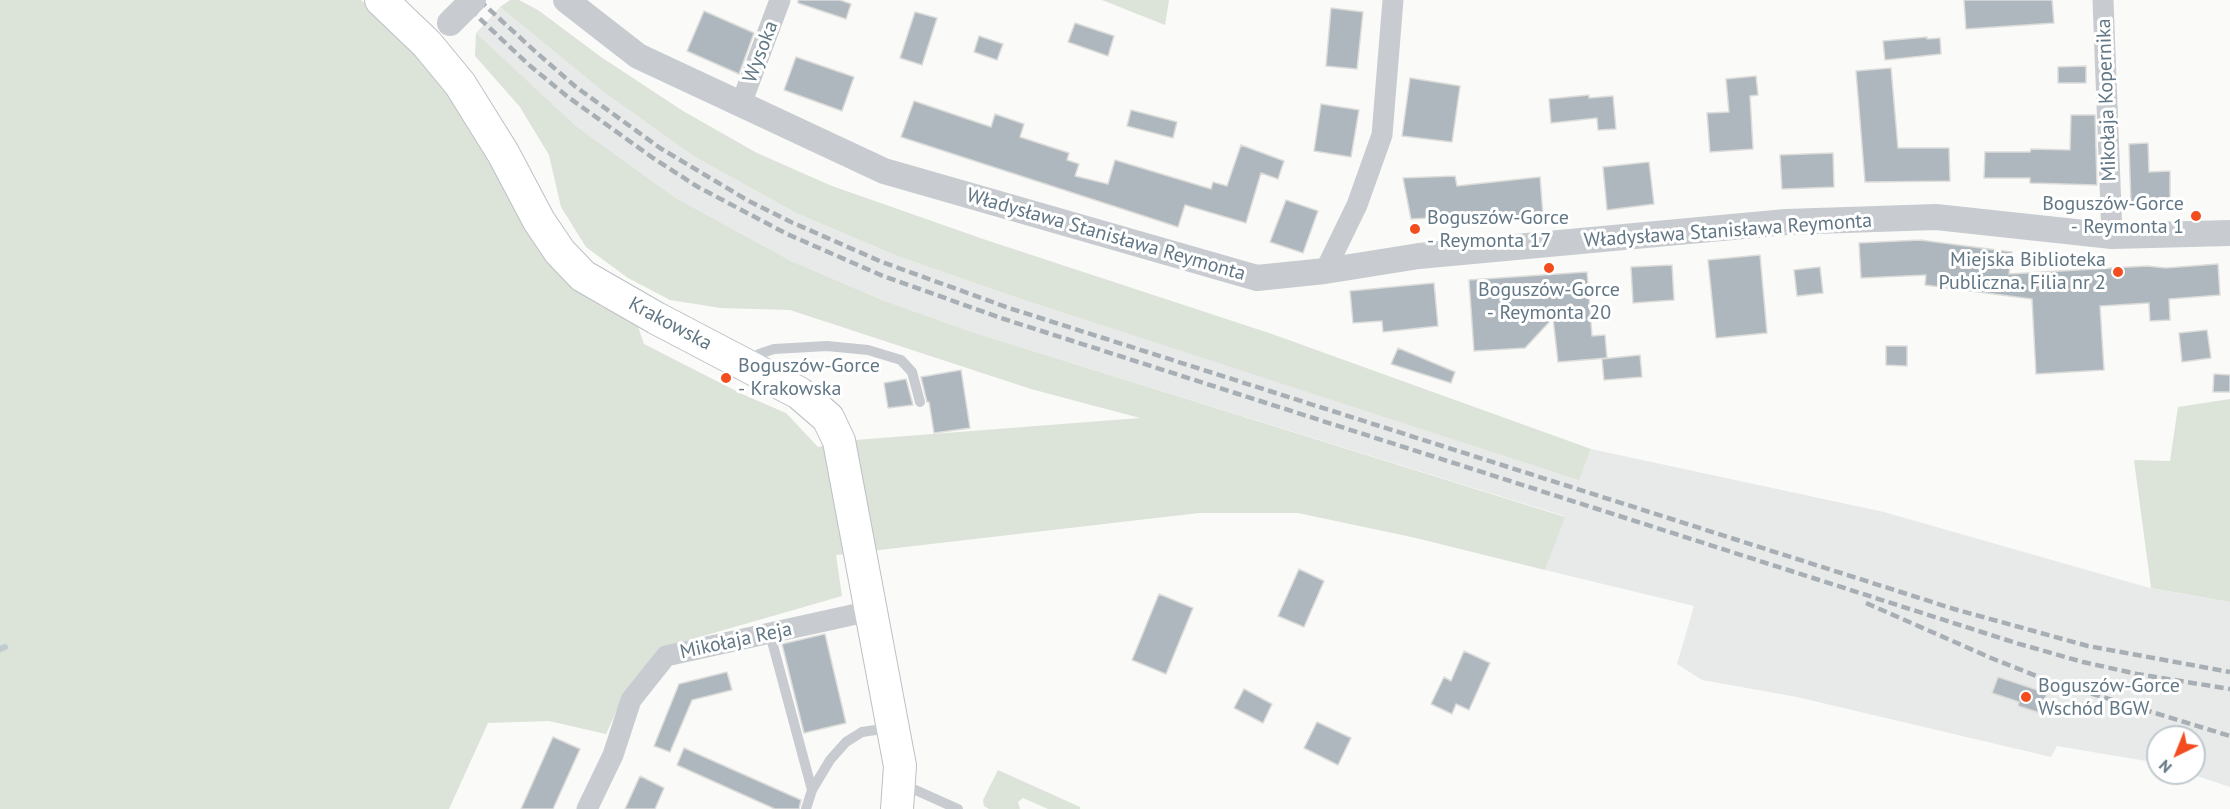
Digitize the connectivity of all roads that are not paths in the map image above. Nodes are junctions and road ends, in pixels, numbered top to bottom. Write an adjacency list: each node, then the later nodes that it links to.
1 (381, 0): 7 (main road, Krakowska)
2 (473, 0): 7 (street, bridge)
3 (566, 0): 8 (street, Władysława Stanisława Reymonta)
4 (780, 0): 8 (street, Wysoka)
5 (1393, 0): 11 (street)
6 (2103, 0): 10 (street, Mikołaja Kopernika)
7 (419, 36): 12 (main road, Krakowska)
8 (741, 105): 11 (street, Władysława Stanisława Reymonta)
9 (2230, 233): 10 (street, Władysława Stanisława Reymonta)
10 (2112, 236): 11 (street, Władysława Stanisława Reymonta)
11 (1325, 271)
12 (750, 367): 13 (lane); 14 (main road, Krakowska)
13 (920, 402)
14 (869, 602): 15 (street, Mikołaja Reja); 16 (main road, Krakowska)
15 (770, 634): 17 (lane); 19 (street, Mikołaja Reja)
16 (892, 728): 17 (lane); 18 (main road, Krakowska)
17 (812, 790): 20 (lane)
18 (898, 796): 21 (lane)
19 (587, 809)
20 (806, 809)
21 (958, 809)

